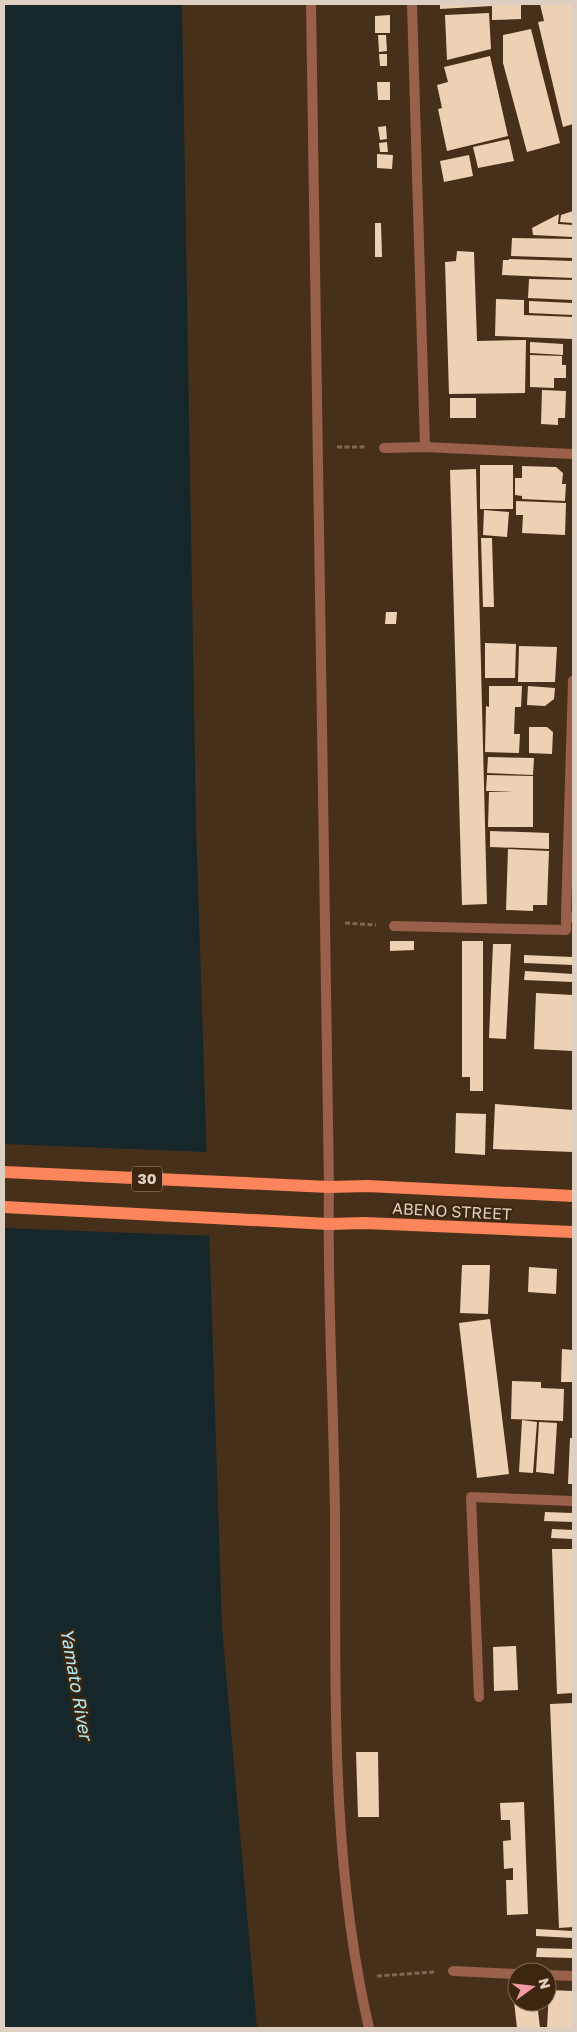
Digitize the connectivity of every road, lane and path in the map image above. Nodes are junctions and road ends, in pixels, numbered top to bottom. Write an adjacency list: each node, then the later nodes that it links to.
1 (311, 4): 9 (street)
2 (412, 4): 4 (street)
3 (334, 447): 5 (path)
4 (425, 447): 5 (street); 6 (street)
5 (384, 448)
6 (573, 454)
7 (573, 681): 8 (street)
8 (569, 917): 10 (street)
9 (324, 922): 10 (path); 12 (street)
10 (394, 926)
11 (4, 1172): 12 (main road, 30)
12 (329, 1187): 13 (main road, ABENO STREET / 30); 15 (street)
13 (573, 1196)
14 (4, 1207): 15 (main road, 30)
15 (329, 1224): 16 (main road, ABENO STREET / 30); 23 (street)
16 (573, 1232)
17 (573, 1500): 18 (street)
18 (479, 1697)
19 (453, 1971): 20 (street); 23 (path)
20 (507, 1974)
21 (557, 1975): 22 (street)
22 (573, 1976)
23 (357, 1977): 24 (street)
24 (368, 2028)

